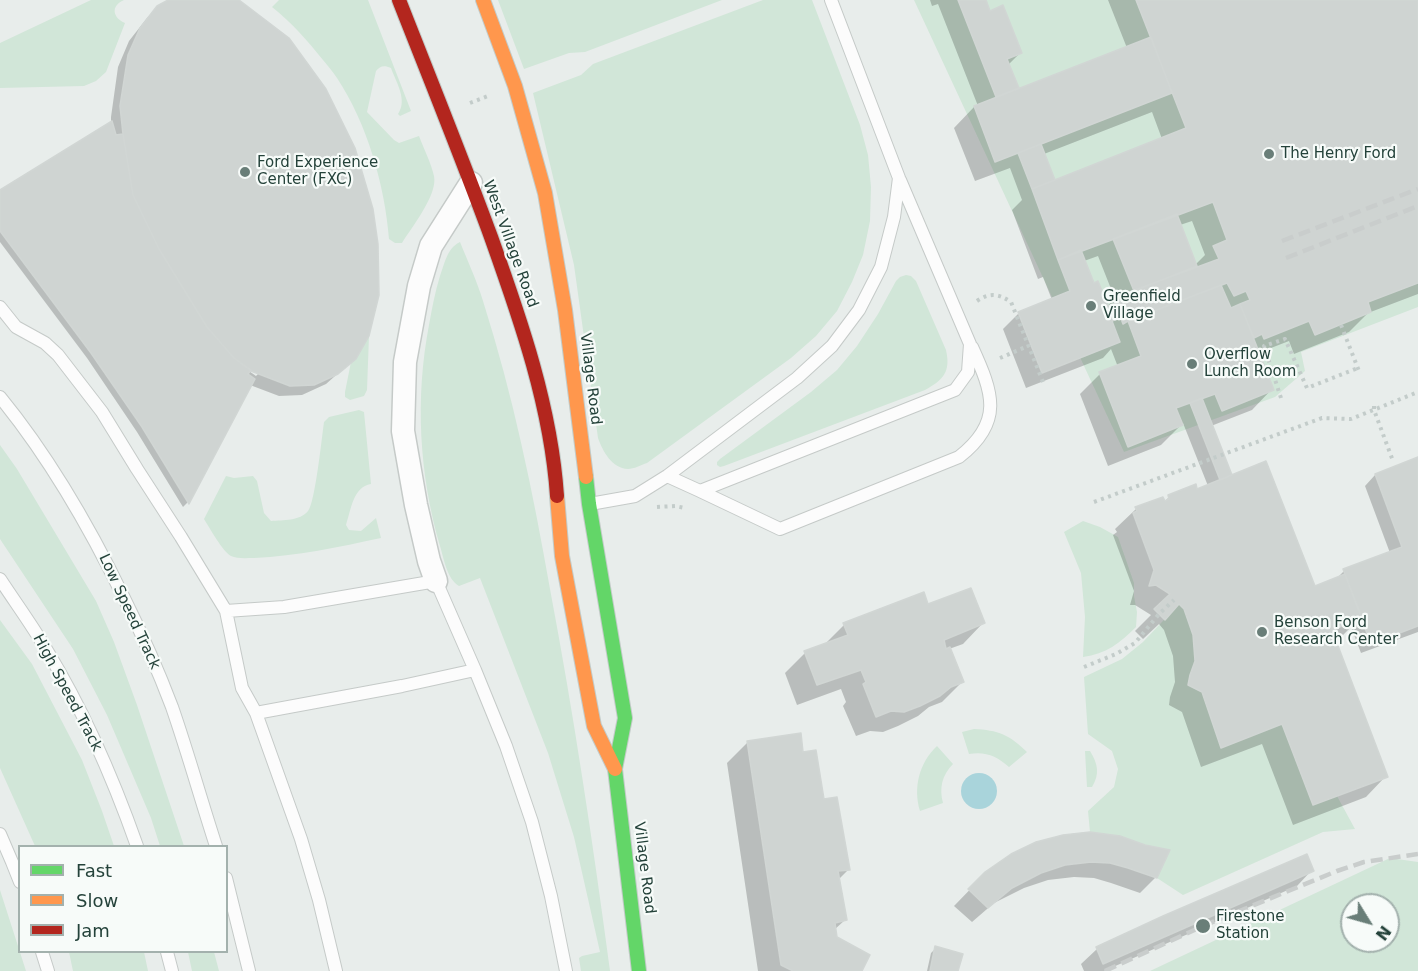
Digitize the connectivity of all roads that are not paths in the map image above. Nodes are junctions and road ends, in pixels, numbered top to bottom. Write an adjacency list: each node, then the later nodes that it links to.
1 (399, 0): 5 (street, West Village Road)
2 (483, 0): 11 (street, Village Road)
3 (831, 0): 4 (lane)
4 (899, 178): 7 (lane); 9 (lane)
5 (471, 183): 11 (street, West Village Road); 13 (street)
6 (0, 308): 14 (lane)
7 (970, 344): 10 (lane); 10 (lane)
8 (0, 397): 20 (lane, Low Speed Track)
9 (667, 476): 10 (lane); 11 (lane)
10 (700, 491)
11 (574, 506): 17 (street, Village Road); 17 (street, Village Road)
12 (0, 579): 19 (lane, High Speed Track)
13 (436, 581): 14 (lane); 15 (lane)
14 (226, 611): 16 (lane)
15 (476, 670): 16 (lane); 29 (lane)
16 (256, 713): 28 (lane)
17 (615, 769): 30 (street, Village Road)
18 (0, 834): 21 (lane)
19 (137, 845)
20 (216, 845)
21 (18, 877)
22 (228, 887): 27 (lane)
23 (43, 953): 25 (lane)
24 (168, 953): 26 (lane)
25 (48, 971)
26 (172, 971)
27 (249, 971)
28 (336, 971)
29 (566, 971)
30 (639, 971)

